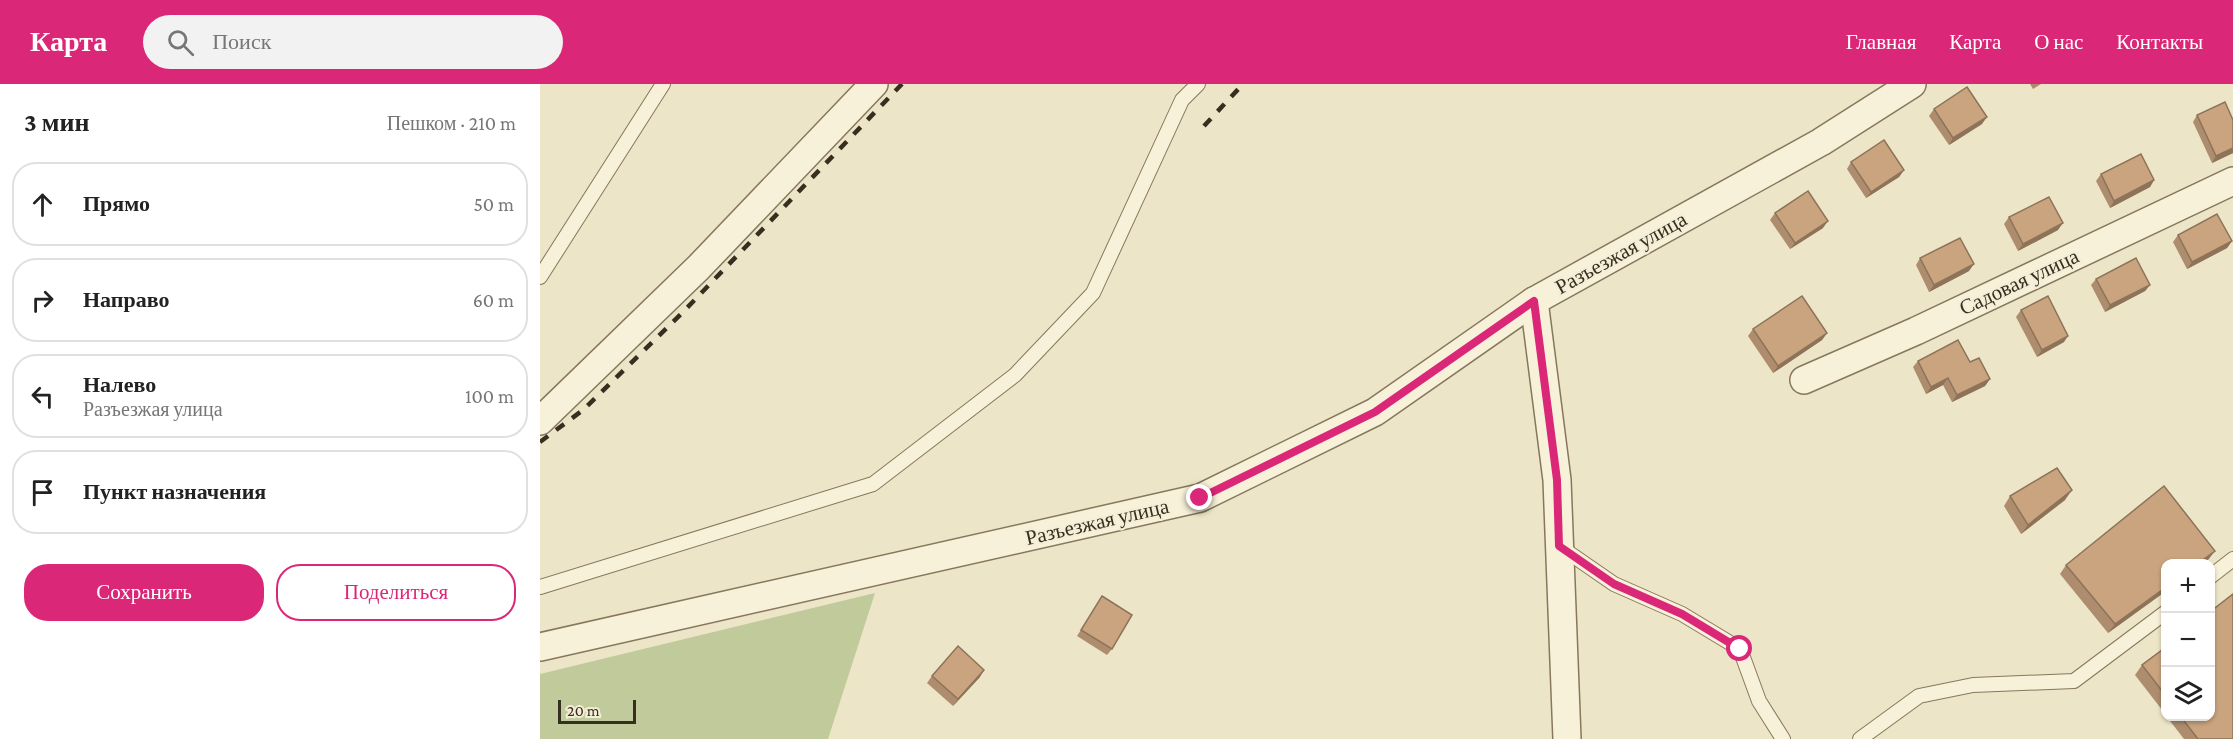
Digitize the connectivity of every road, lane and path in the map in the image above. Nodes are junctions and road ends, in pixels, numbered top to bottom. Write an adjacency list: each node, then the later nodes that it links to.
1 (663, 84): 6 (lane)
2 (874, 84): 9 (street)
3 (1198, 84): 13 (lane)
4 (1912, 84): 7 (street, Разъезжая улица)
5 (2233, 181): 8 (street, Садовая улица)
6 (540, 277)
7 (1534, 301): 10 (street); 15 (street, Разъезжая улица)
8 (1804, 380)
9 (540, 421)
10 (1559, 546): 16 (street); 17 (lane)
11 (2233, 559): 12 (lane)
12 (2215, 574)
13 (540, 587)
14 (2165, 613): 18 (lane)
15 (540, 647)
16 (1567, 739)
17 (1783, 739)
18 (1860, 739)

